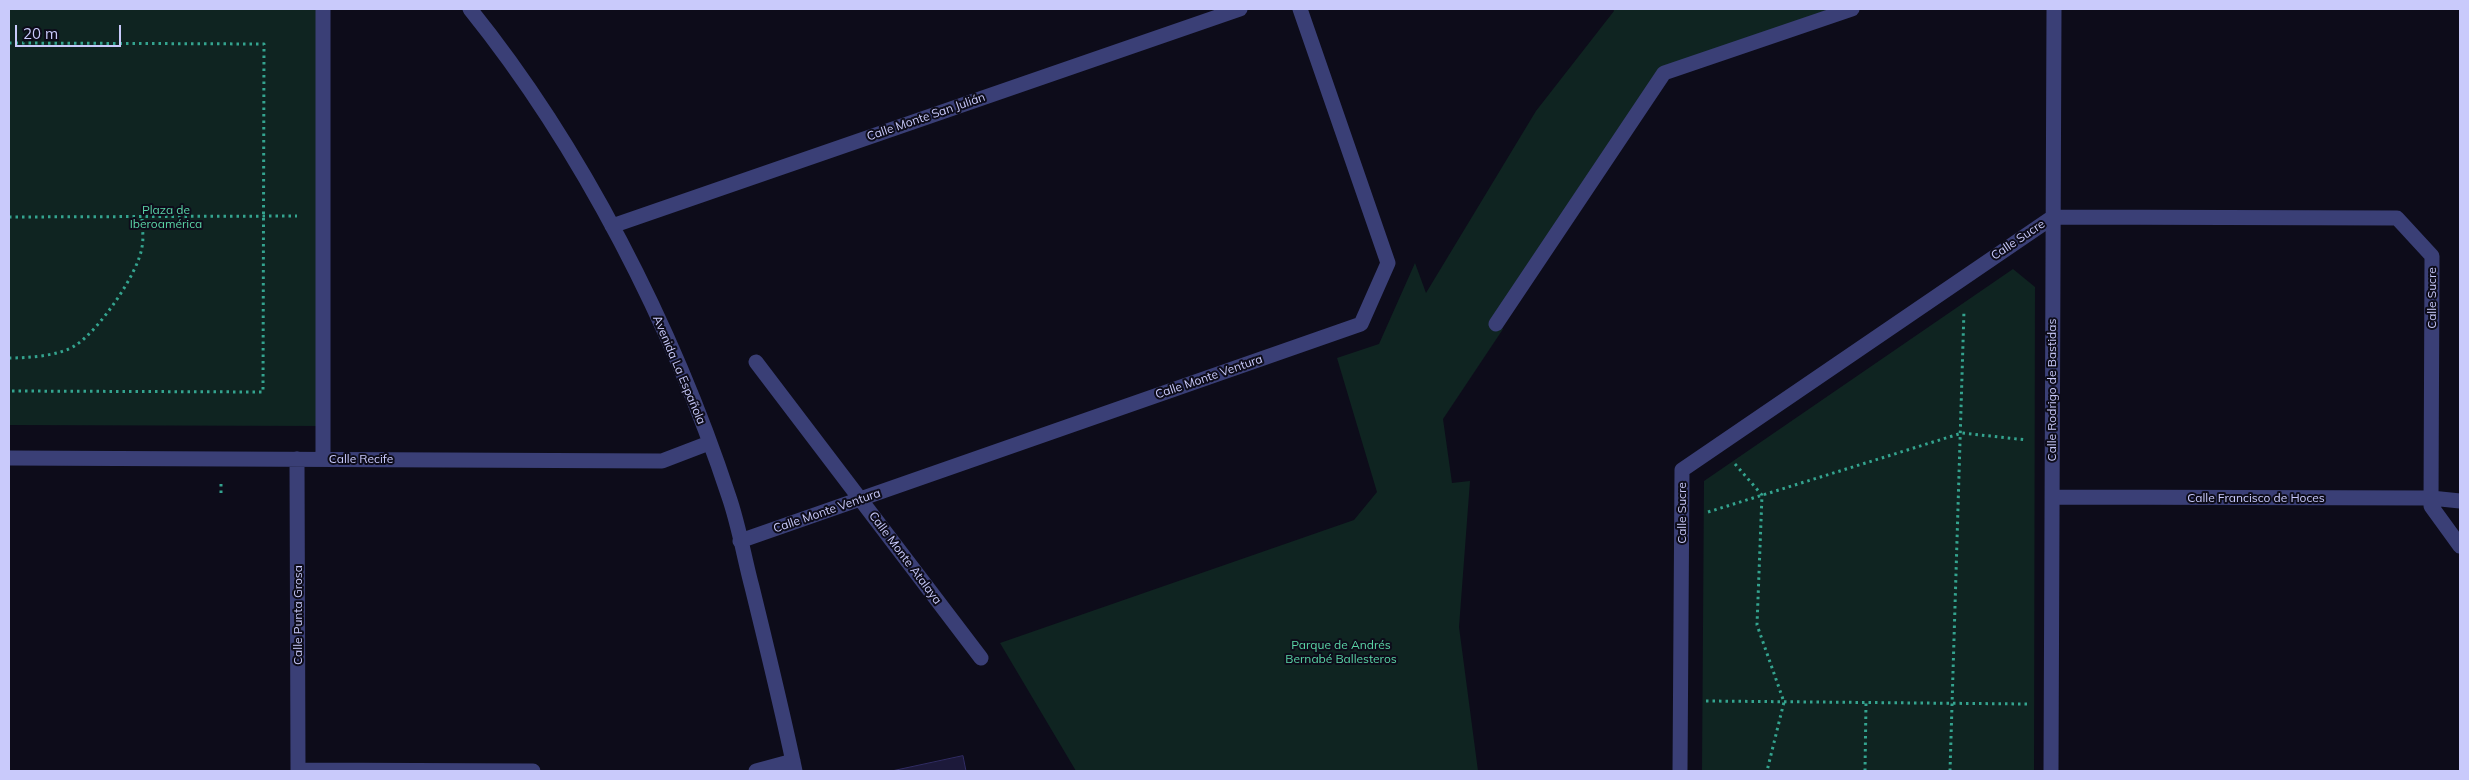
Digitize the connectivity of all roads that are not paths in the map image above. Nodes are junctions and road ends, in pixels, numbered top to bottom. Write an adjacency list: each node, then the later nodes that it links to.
1 (323, 9): 14 (street)
2 (470, 9): 8 (street, Avenida La Española)
3 (1240, 9): 8 (street, Calle Monte San Julián)
4 (1300, 9): 17 (street, Calle Monte Ventura)
5 (1852, 9): 9 (street)
6 (2054, 9): 7 (street, Calle Rodrigo de Bastidas)
7 (2053, 217): 15 (street, Calle Rodrigo de Bastidas); 16 (street, Calle Sucre); 27 (street, Calle Sucre)
8 (612, 226): 11 (street, Avenida La Española)
9 (1496, 324)
10 (756, 362): 17 (street, Calle Monte Atalaya)
11 (709, 443): 14 (street, Calle Recife); 19 (street, Avenida La Española)
12 (9, 458): 13 (street, Calle Recife)
13 (297, 459): 14 (street, Calle Recife); 24 (street, Calle Punta Grosa)
14 (323, 459)
15 (2052, 497): 16 (street, Calle Francisco de Hoces); 28 (street, Calle Rodrigo de Bastidas)
16 (2431, 498): 18 (street, Calle Francisco de Hoces); 20 (street, Calle Sucre)
17 (860, 499): 19 (street, Calle Monte Ventura); 21 (street, Calle Monte Atalaya)
18 (2460, 501)
19 (740, 541): 22 (street, Avenida La Española)
20 (2460, 546)
21 (981, 658)
22 (794, 766): 26 (street)
23 (456, 770): 24 (street); 25 (street)
24 (298, 771)
25 (533, 771)
26 (756, 771)
27 (1680, 771)
28 (2051, 771)

